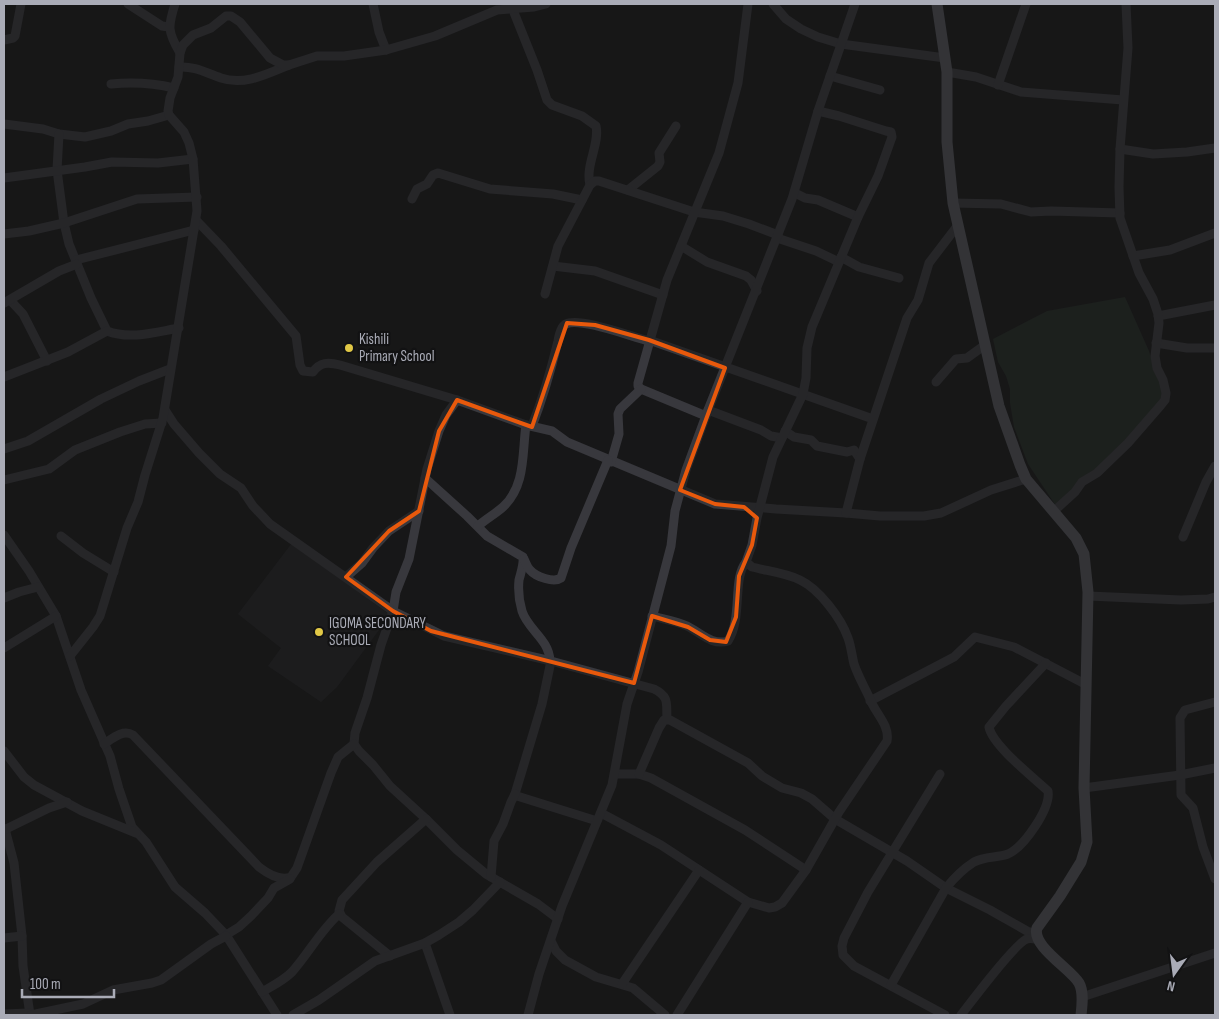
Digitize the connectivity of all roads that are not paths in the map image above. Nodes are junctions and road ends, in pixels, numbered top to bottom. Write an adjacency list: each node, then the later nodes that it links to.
1 (21, 4): 15 (street)
2 (128, 4): 14 (street)
3 (175, 4): 14 (street)
4 (373, 4): 17 (street)
5 (545, 4): 13 (street)
6 (748, 4): 46 (street)
7 (773, 4): 16 (street)
8 (855, 4): 16 (street)
9 (937, 4): 19 (main road)
10 (1026, 4): 25 (street)
11 (1126, 4): 28 (street)
12 (497, 7): 13 (street); 17 (street)
13 (513, 10): 39 (street)
14 (169, 27): 18 (street)
15 (4, 40)
16 (841, 44): 19 (street); 23 (street)
17 (386, 50): 20 (street)
18 (180, 53): 20 (street); 21 (street)
19 (944, 58): 22 (main road)
20 (289, 65): 21 (street)
21 (179, 67): 26 (street)
22 (947, 72): 25 (street); 45 (main road)
23 (830, 76): 27 (street); 29 (street)
24 (111, 84): 26 (street)
25 (998, 84): 28 (street)
26 (174, 88): 30 (street)
27 (880, 90)
28 (1123, 100): 35 (street)
29 (818, 111): 41 (street); 48 (street)
30 (169, 115): 33 (street); 36 (street)
31 (4, 124): 33 (street)
32 (676, 126): 40 (street)
33 (59, 134): 37 (street)
34 (1215, 148): 35 (street)
35 (1120, 149): 47 (street)
36 (193, 159): 37 (street); 42 (street)
37 (57, 170): 38 (street); 50 (street)
38 (4, 178)
39 (590, 185): 40 (street); 44 (street)
40 (628, 190): 46 (street)
41 (794, 193): 48 (street); 55 (street)
42 (197, 197): 49 (street); 50 (street)
43 (412, 199): 44 (street)
44 (582, 200): 60 (street)
45 (953, 203): 47 (street); 51 (main road)
46 (694, 212): 55 (street); 56 (street)
47 (1120, 213): 57 (street)
48 (858, 218): 58 (street)
49 (196, 220): 52 (street); 81 (street)
50 (64, 223): 54 (street); 59 (street)
51 (958, 224): 72 (main road); 84 (street)
52 (194, 230): 59 (street); 68 (street)
53 (1215, 233): 57 (street)
54 (4, 234)
55 (778, 236): 58 (street); 62 (street)
56 (681, 246): 62 (street); 64 (street)
57 (1133, 256): 67 (street)
58 (840, 260): 61 (street); 80 (street)
59 (77, 262): 65 (street); 69 (street)
60 (553, 266): 63 (street); 64 (street)
61 (899, 278)
62 (757, 291): 75 (street)
63 (545, 294)
64 (663, 295): 70 (street)
65 (6, 301): 74 (street)
66 (1215, 305): 67 (street)
67 (1158, 316): 71 (street)
68 (179, 328): 69 (street); 76 (street)
69 (107, 331): 74 (street)
70 (649, 341): 75 (street); 79 (street); 86 (street)
71 (1156, 343): 73 (street); 98 (street)
72 (985, 345): 78 (street); 93 (main road)
73 (1215, 348)
74 (47, 361): 77 (street)
75 (725, 368): 80 (street); 83 (street)
76 (170, 369): 82 (street); 88 (street)
77 (4, 377)
78 (936, 382)
79 (642, 389): 83 (street); 90 (street)
80 (803, 394): 84 (street); 87 (street)
81 (457, 400): 86 (street); 92 (street)
82 (165, 410): 85 (street); 109 (street)
83 (707, 413): 87 (street); 95 (street)
84 (873, 419): 89 (street)
85 (162, 424): 94 (street); 108 (street)
86 (529, 426): 90 (street); 102 (street)
87 (783, 434): 89 (street); 97 (street)
88 (4, 449)
89 (860, 459): 100 (street)
90 (610, 461): 95 (street); 106 (street)
91 (1215, 466): 105 (street)
92 (425, 478): 99 (street); 102 (street)
93 (1026, 479): 98 (main road); 100 (street)
94 (4, 480)
95 (680, 490): 96 (street); 116 (street)
96 (744, 506): 97 (street); 101 (street)
97 (761, 508): 100 (street); 101 (street)
98 (1054, 511): 111 (main road)
99 (419, 512): 109 (street); 114 (street)
100 (846, 513)
101 (757, 518): 107 (street)
102 (478, 526): 106 (street)
103 (4, 535): 110 (street)
104 (61, 536): 108 (street)
105 (1183, 537)
106 (524, 559): 119 (street)
107 (746, 562): 116 (street); 123 (street)
108 (114, 572): 118 (street)
109 (346, 577): 114 (street)
110 (38, 587): 113 (street); 115 (street)
111 (1088, 596): 112 (street); 122 (main road)
112 (1215, 597)
113 (4, 598)
114 (394, 612): 119 (street); 127 (street)
115 (56, 616): 117 (street); 118 (street)
116 (652, 616): 121 (street)
117 (4, 648)
118 (70, 656): 126 (street)
119 (550, 661): 121 (street); 135 (street)
120 (1046, 663): 122 (street); 123 (street); 149 (street)
121 (634, 683): 125 (street); 130 (street)
122 (1085, 684): 134 (main road)
123 (870, 701): 139 (street)
124 (1215, 702): 133 (street)
125 (667, 720): 131 (street); 139 (street)
126 (104, 744): 141 (street); 145 (street)
127 (354, 744): 138 (street); 145 (street)
128 (6, 757): 136 (street)
129 (1215, 768): 133 (street)
130 (615, 774): 131 (street); 137 (street)
131 (639, 774): 144 (street)
132 (940, 774): 142 (street)
133 (1180, 775): 134 (street); 147 (street)
134 (1084, 788): 155 (main road)
135 (515, 794): 137 (street); 146 (street)
136 (66, 802): 140 (street); 141 (street)
137 (599, 817): 143 (street); 152 (street)
138 (426, 819): 146 (street); 151 (street)
139 (835, 819): 142 (street); 144 (street)
140 (4, 829): 153 (street)
141 (136, 833): 154 (street)
142 (891, 853): 149 (street); 162 (street)
143 (699, 870): 150 (street); 161 (street)
144 (806, 870): 150 (street)
145 (291, 877): 154 (street)
146 (492, 877): 148 (street)
147 (1215, 879)
148 (500, 882): 152 (street); 158 (street)
149 (946, 888): 155 (street); 162 (street)
150 (748, 902): 172 (street)
151 (339, 914): 160 (street); 163 (street)
152 (558, 919): 157 (street)
153 (22, 936): 156 (street); 166 (street)
154 (226, 936): 163 (street); 166 (street)
155 (1037, 937): 164 (main road); 174 (street)
156 (4, 938)
157 (552, 941): 161 (street); 170 (street)
158 (425, 944): 160 (street); 169 (street)
159 (1215, 953): 164 (street)
160 (390, 956): 168 (street)
161 (622, 984): 171 (street)
162 (891, 985): 173 (street)
163 (262, 992): 167 (street)
164 (1082, 997): 175 (main road)
165 (4, 1014): 166 (street)
166 (30, 1014)
167 (276, 1015)
168 (293, 1015)
169 (450, 1015)
170 (528, 1015)
171 (665, 1015)
172 (677, 1015)
173 (945, 1015)
174 (961, 1015)
175 (1081, 1015)

